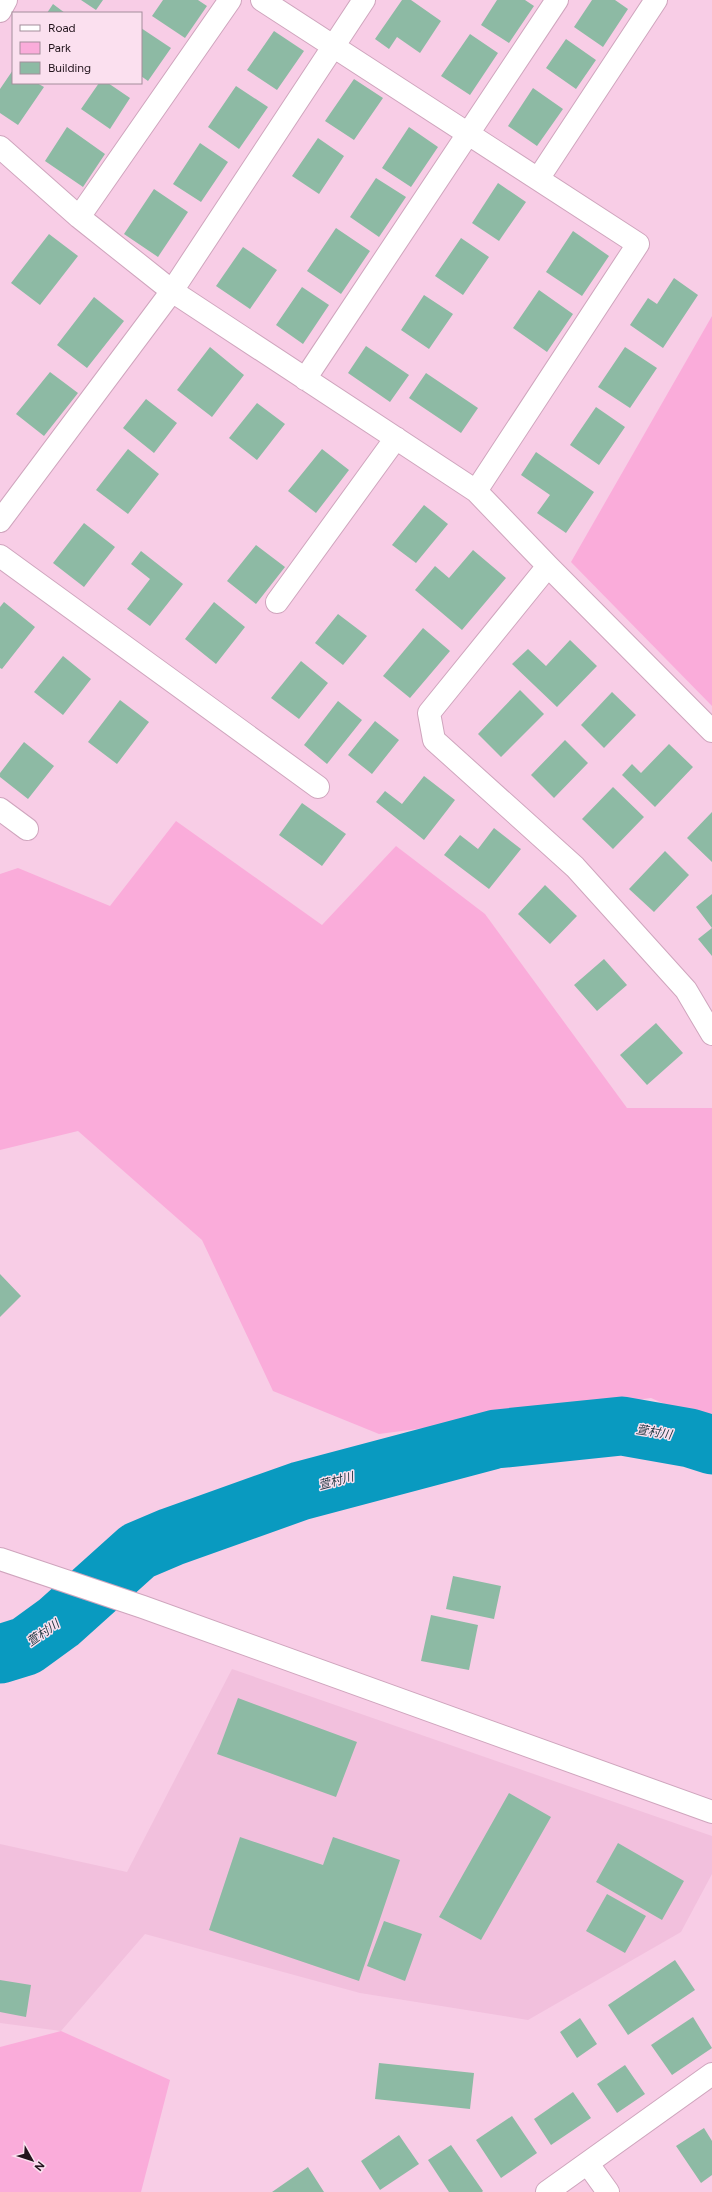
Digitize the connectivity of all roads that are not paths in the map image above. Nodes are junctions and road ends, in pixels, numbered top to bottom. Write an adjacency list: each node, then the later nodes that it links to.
1 (6, 0): 7 (street)
2 (230, 0): 12 (street)
3 (262, 0): 8 (street)
4 (364, 0): 8 (street)
5 (557, 0): 9 (street)
6 (656, 0): 11 (street)
7 (0, 11)
8 (333, 46): 9 (street); 13 (street)
9 (468, 134): 11 (street); 14 (street)
10 (0, 147): 12 (street)
11 (538, 179): 16 (street)
12 (79, 217): 13 (street)
13 (172, 291): 14 (street); 17 (street)
14 (305, 379): 15 (street)
15 (396, 438): 16 (street); 20 (street)
16 (476, 491): 19 (street)
17 (0, 521)
18 (0, 556): 22 (street)
19 (548, 566): 21 (street); 25 (street)
20 (277, 602)
21 (712, 731)
22 (318, 787)
23 (0, 810): 24 (street)
24 (27, 829)
25 (712, 1034)
26 (0, 1559): 27 (street)
27 (709, 1807)
28 (712, 2074): 29 (street)
29 (588, 2164): 30 (street); 31 (street)
30 (547, 2192)
31 (608, 2192)

